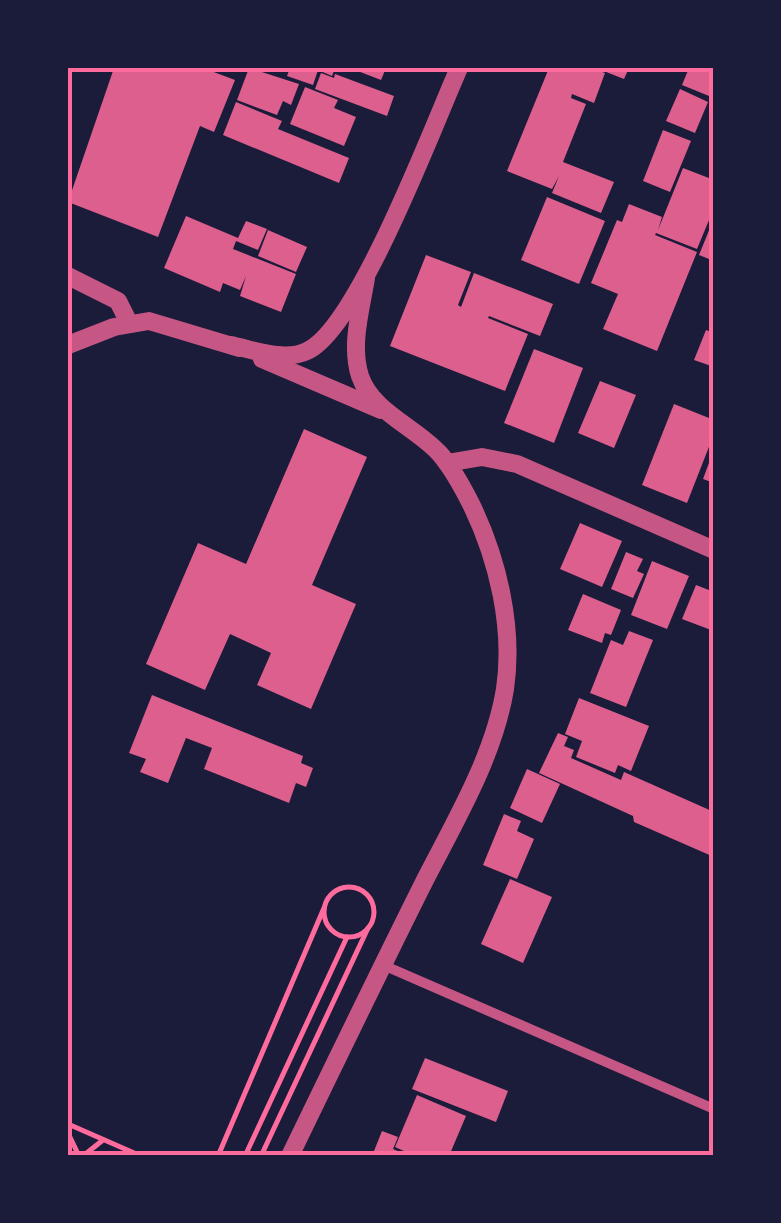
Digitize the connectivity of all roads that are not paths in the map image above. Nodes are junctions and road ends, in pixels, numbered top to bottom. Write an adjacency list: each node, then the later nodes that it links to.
1 (459, 68): 3 (street)
2 (68, 276): 4 (street)
3 (366, 278): 6 (street); 7 (street)
4 (129, 323): 5 (street); 6 (street)
5 (68, 345)
6 (231, 345): 7 (street)
7 (392, 414): 8 (street)
8 (447, 464): 9 (street); 10 (street)
9 (714, 550)
10 (383, 965): 11 (street); 12 (street)
11 (714, 1109)
12 (290, 1156)

